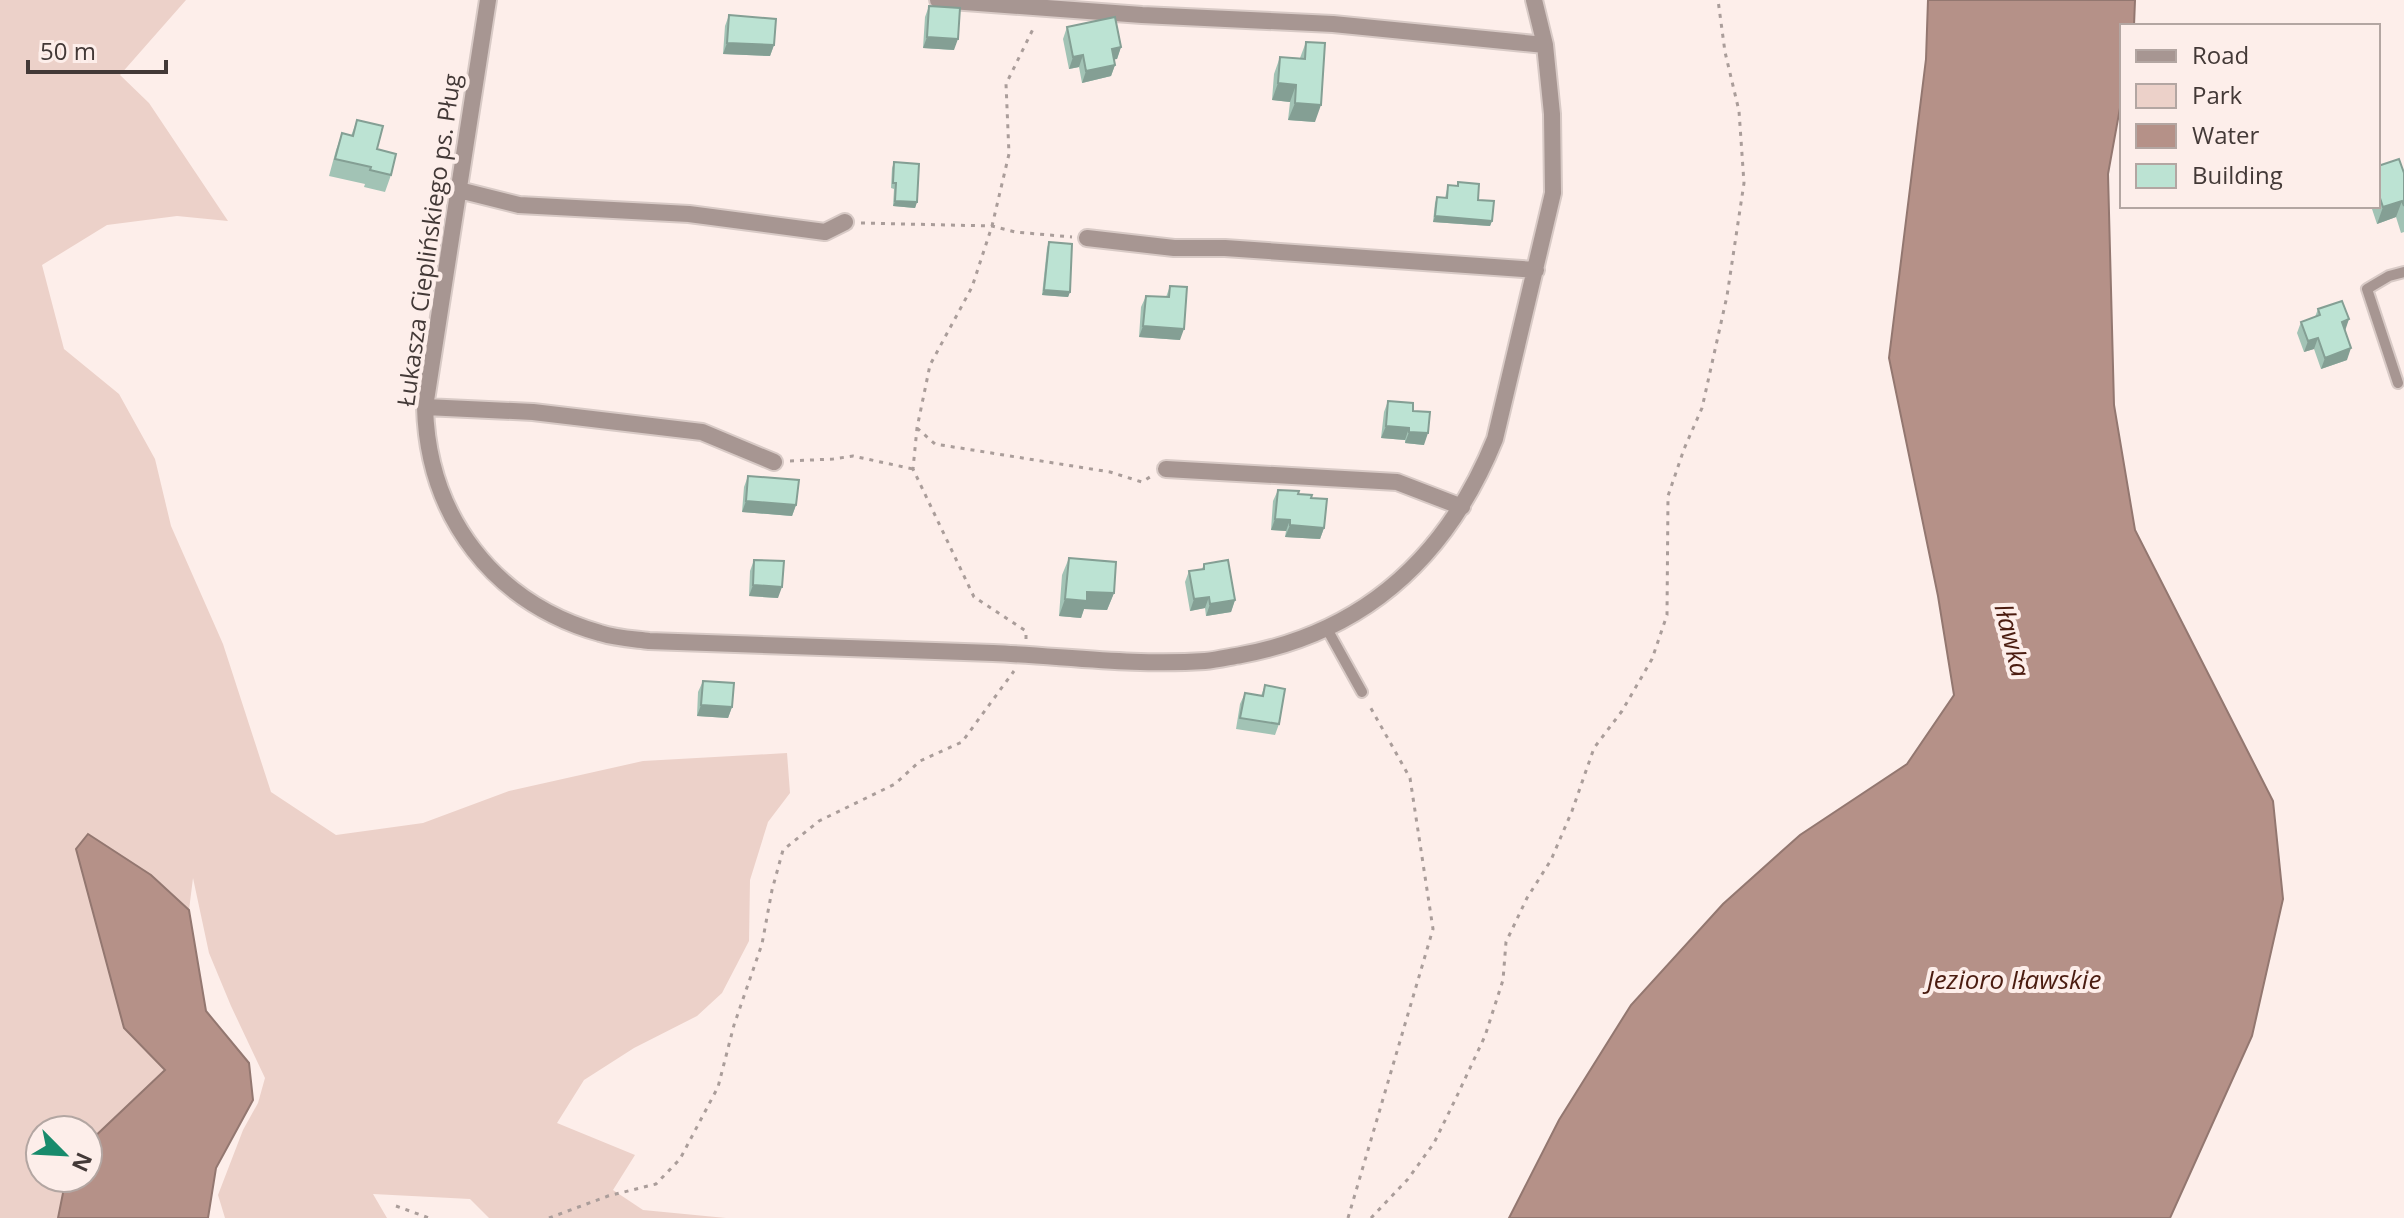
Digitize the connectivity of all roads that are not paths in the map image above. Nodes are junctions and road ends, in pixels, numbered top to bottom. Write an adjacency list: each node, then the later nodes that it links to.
1 (488, 0): 5 (street, Łukasza Cieplińskiego ps. Pług)
2 (938, 0): 4 (street)
3 (1534, 0): 4 (street, Łukasza Cieplińskiego ps. Pług)
4 (1545, 45): 8 (street, Łukasza Cieplińskiego ps. Pług)
5 (459, 190): 6 (street); 11 (street, Łukasza Cieplińskiego ps. Pług)
6 (845, 222)
7 (1087, 238): 8 (street)
8 (1536, 270): 14 (street, Łukasza Cieplińskiego ps. Pług)
9 (2404, 272): 10 (lane)
10 (2398, 383)
11 (425, 407): 12 (street); 15 (street, Łukasza Cieplińskiego ps. Pług)
12 (774, 462)
13 (1166, 469): 14 (street)
14 (1462, 507): 15 (street, Łukasza Cieplińskiego ps. Pług)
15 (1327, 629): 16 (lane)
16 (1362, 692)

